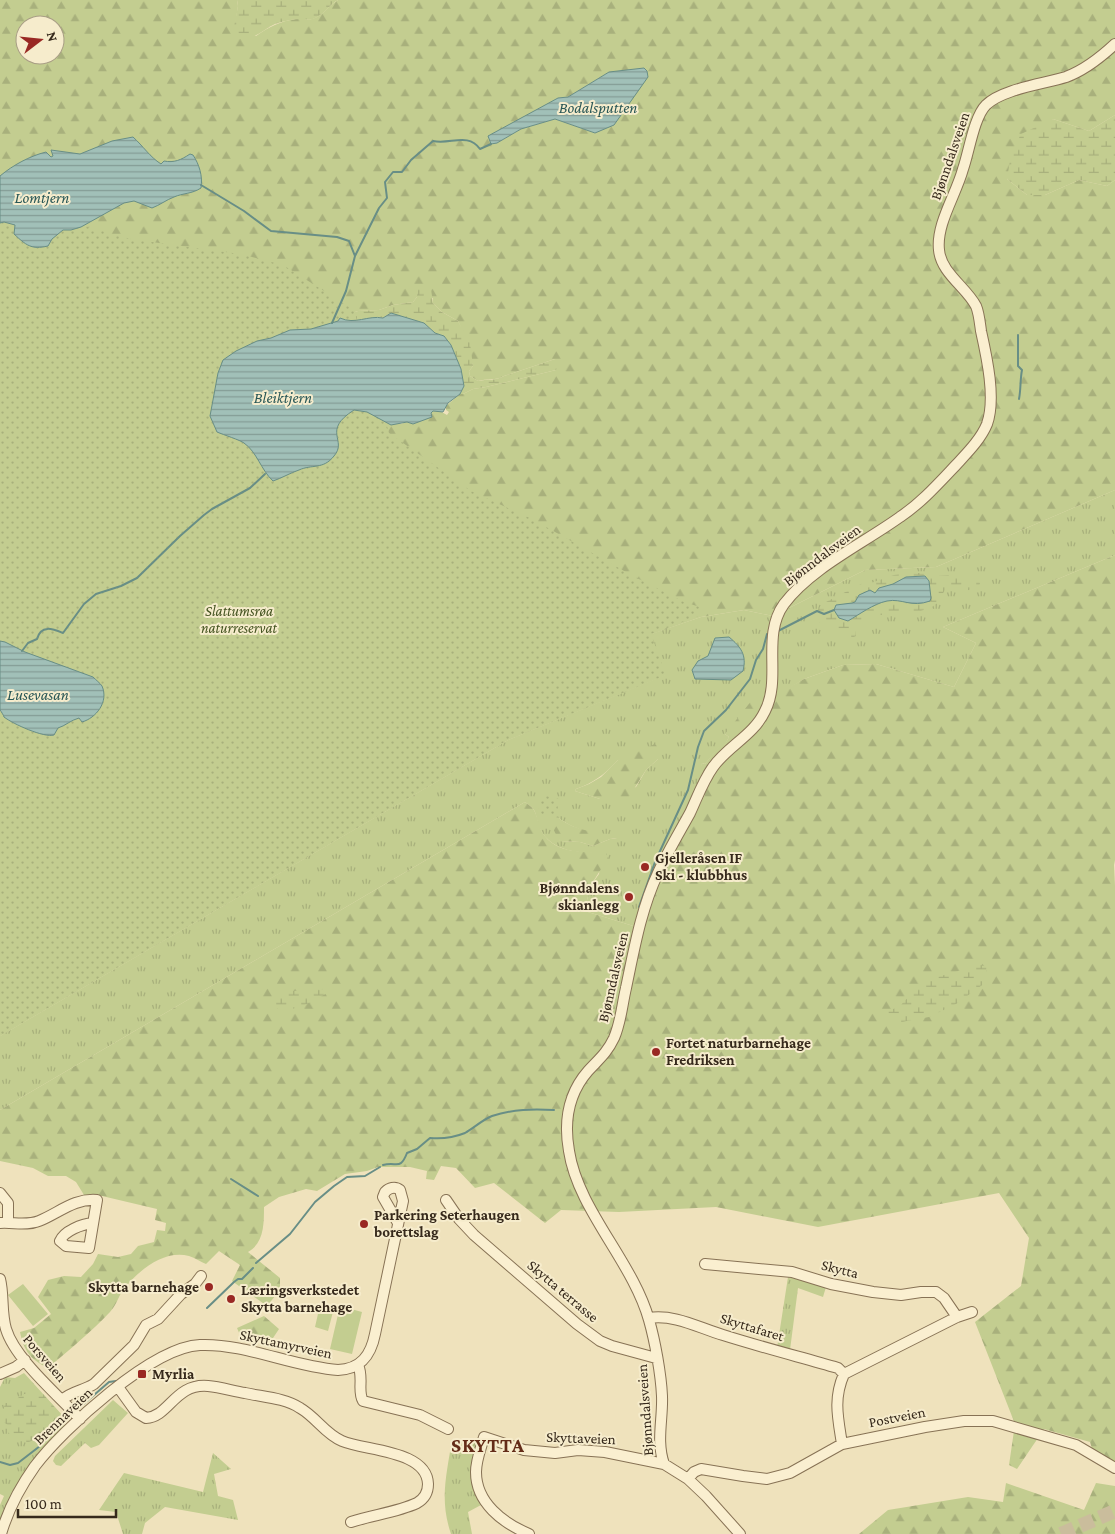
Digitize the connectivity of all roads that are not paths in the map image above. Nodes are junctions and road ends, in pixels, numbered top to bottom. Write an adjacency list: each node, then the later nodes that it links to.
1 (1115, 44): 12 (street, Bjønndalsveien)
2 (0, 1193): 4 (street)
3 (446, 1200): 14 (street, Skytta terrasse)
4 (4, 1222): 5 (street)
5 (93, 1223)
6 (398, 1223): 16 (street)
7 (705, 1264): 11 (street, Skytta)
8 (201, 1276): 20 (street)
9 (0, 1279): 15 (street, Porsveien)
10 (972, 1312): 11 (street)
11 (957, 1317): 18 (street)
12 (649, 1318): 14 (street, Bjønndalsveien); 18 (street, Skyttafaret)
13 (178, 1349): 16 (street, Skyttamyrveien); 19 (street, Brennaveien)
14 (656, 1358): 24 (street, Bjønndalsveien)
15 (25, 1360): 17 (street); 20 (street, Porsveien)
16 (358, 1365): 22 (street)
17 (0, 1374)
18 (844, 1374): 23 (street)
19 (118, 1387): 21 (street, Brennaveien); 27 (street)
20 (62, 1400): 21 (street, Porsveien)
21 (80, 1419): 28 (street, Brennaveien)
22 (448, 1429)
23 (842, 1444): 25 (street, Postveien); 26 (street, Postveien)
24 (664, 1464): 26 (street, Skyttaveien); 29 (street, Skyttaveien)
25 (1115, 1468)
26 (688, 1479): 30 (street, Skyttaveien)
27 (351, 1522)
28 (1, 1534)
29 (529, 1534)
30 (740, 1534)

